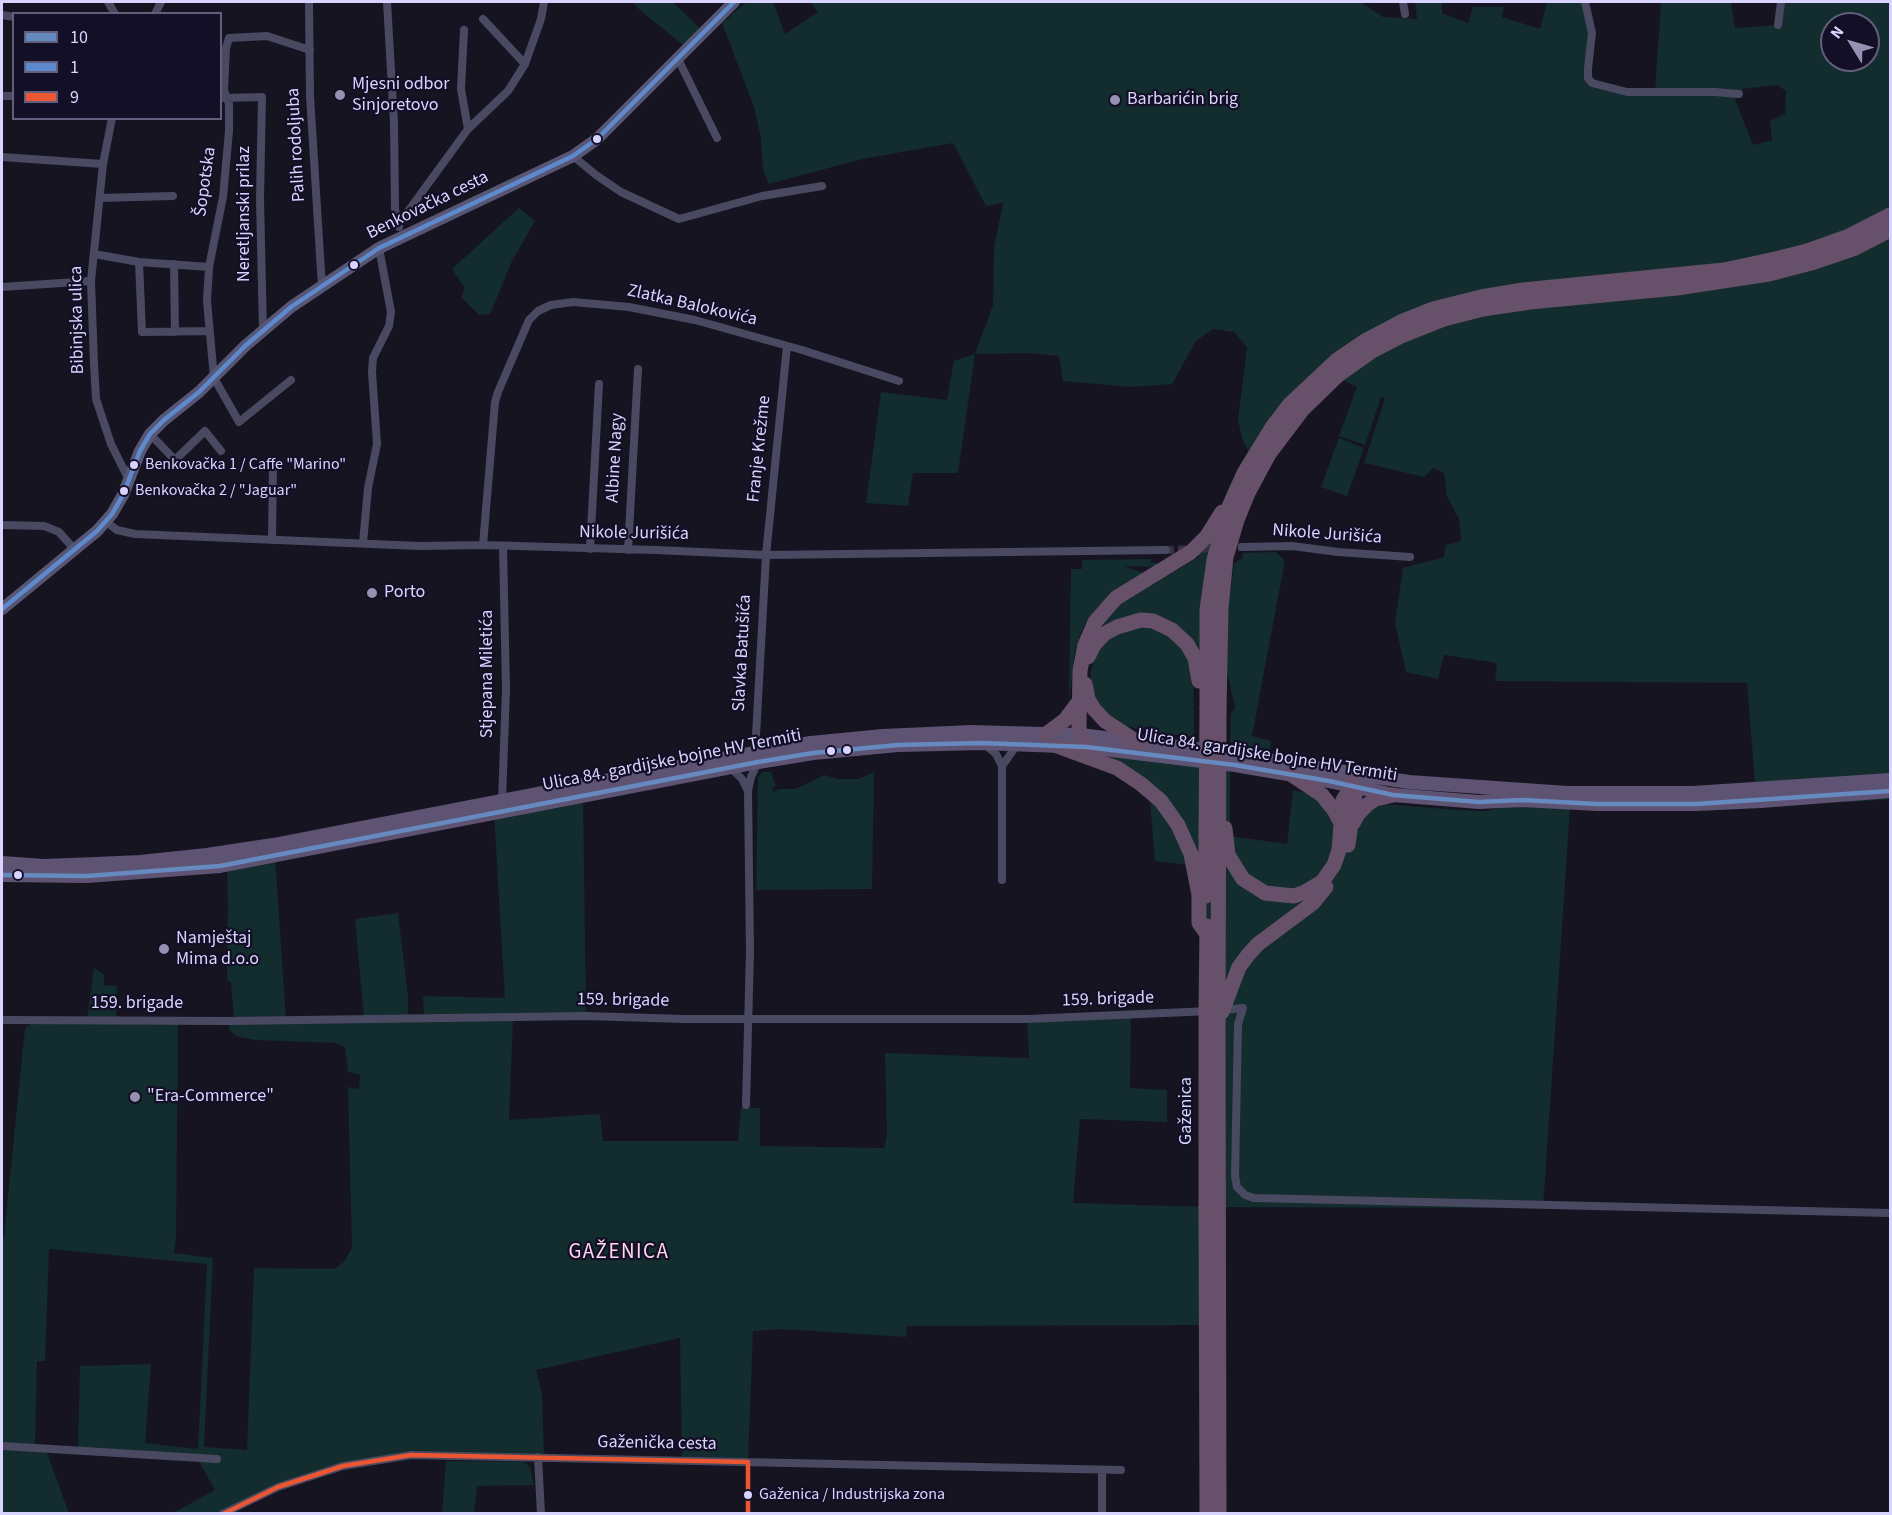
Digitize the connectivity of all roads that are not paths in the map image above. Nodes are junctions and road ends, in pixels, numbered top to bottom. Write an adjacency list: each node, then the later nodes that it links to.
1 (309, 2): 12 (street, Palih rodoljuba)
2 (387, 2): 27 (street)
3 (544, 2): 14 (street)
4 (1403, 2): 8 (street)
5 (1585, 2): 15 (street)
6 (1781, 2): 10 (street)
7 (730, 3): 13 (main road, Benkovačka cesta)
8 (1405, 14)
9 (483, 19): 14 (street)
10 (1778, 25)
11 (464, 30): 18 (street)
12 (310, 50): 16 (street, Šopotska); 36 (street, Palih rodoljuba)
13 (677, 57): 19 (street); 20 (main road, Benkovačka cesta)
14 (525, 64): 18 (street)
15 (1739, 94)
16 (224, 98): 33 (street, Šopotska); 38 (street, Neretljanski prilaz)
17 (112, 120): 22 (street, Bibinjska ulica)
18 (468, 129): 27 (street)
19 (717, 138)
20 (573, 156): 23 (street); 27 (main road, Benkovačka cesta)
21 (2, 157): 22 (street)
22 (103, 164): 25 (street, Bibinjska ulica)
23 (822, 186)
24 (173, 196): 25 (street)
25 (100, 198): 30 (street, Bibinjska ulica)
26 (1890, 215): 50 (highway)
27 (400, 230): 29 (main road, Benkovačka cesta)
28 (1890, 230): 66 (highway)
29 (379, 248): 36 (main road, Benkovačka cesta); 54 (street)
30 (94, 254): 31 (street); 34 (street, Bibinjska ulica)
31 (140, 262): 32 (street); 39 (street)
32 (174, 264): 33 (street); 39 (street)
33 (209, 267): 37 (street, Šopotska)
34 (91, 281): 35 (street); 49 (street, Bibinjska ulica)
35 (2, 287)
36 (322, 287): 38 (main road, Benkovačka cesta)
37 (209, 331): 39 (street); 42 (street, Šopotska)
38 (263, 331): 42 (main road, Benkovačka cesta)
39 (175, 332)
40 (787, 346): 44 (street, Zlatka Balokovića); 55 (street, Zlatka Balokovića); 62 (street, Franje Krežme)
41 (638, 369): 60 (street, Albine Nagy)
42 (214, 378): 43 (street); 46 (main road, Benkovačka cesta)
43 (291, 380)
44 (899, 381)
45 (599, 384): 59 (street)
46 (150, 434): 47 (street); 49 (main road, Benkovačka cesta)
47 (221, 451)
48 (273, 464): 53 (street)
49 (129, 480): 51 (main road, Benkovačka cesta)
50 (1231, 501): 65 (highway); 66 (highway)
51 (105, 521): 53 (street, Nikole Jurišića); 58 (main road, Benkovačka cesta)
52 (2, 525): 58 (street)
53 (272, 540): 54 (street, Nikole Jurišića)
54 (363, 543): 55 (street, Nikole Jurišića)
55 (483, 545): 56 (street, Nikole Jurišića)
56 (503, 546): 59 (street, Nikole Jurišića); 83 (street, Stjepana Miletića)
57 (1242, 547): 63 (street, Nikole Jurišića)
58 (74, 549): 64 (main road, Benkovačka cesta)
59 (590, 549): 60 (street, Nikole Jurišića)
60 (628, 550): 62 (street, Nikole Jurišića)
61 (1166, 550): 62 (street, Nikole Jurišića)
62 (766, 555): 73 (street, Slavka Batušića)
63 (1410, 557)
64 (2, 609)
65 (1080, 700): 67 (highway); 68 (highway)
66 (1213, 708): 70 (highway); 79 (highway, Gaženica, bridge); 89 (highway, Gaženica, bridge)
67 (1046, 734): 68 (main road, Ulica 84. gardijske bojne HV Termiti); 73 (main road, Ulica 84. gardijske bojne HV Termiti)
68 (1084, 741): 70 (main road, Ulica 84. gardijske bojne HV Termiti); 72 (main road, Ulica 84. gardijske bojne HV Termiti); 76 (main road, Ulica 84. gardijske bojne HV Termiti)
69 (982, 743): 71 (main road, Ulica 84. gardijske bojne HV Termiti); 73 (main road, Ulica 84. gardijske bojne HV Termiti); 74 (street)
70 (1139, 743): 77 (main road, Ulica 84. gardijske bojne HV Termiti)
71 (1017, 745): 72 (main road, Ulica 84. gardijske bojne HV Termiti); 74 (street)
72 (1057, 746): 89 (highway)
73 (756, 757): 75 (main road, Ulica 84. gardijske bojne HV Termiti); 80 (street, Slavka Batušića); 83 (main road, Ulica 84. gardijske bojne HV Termiti)
74 (1002, 766): 87 (street)
75 (731, 768): 80 (street); 86 (main road, Ulica 84. gardijske bojne HV Termiti)
76 (1293, 775): 77 (main road, Ulica 84. gardijske bojne HV Termiti); 84 (highway)
77 (1353, 780): 78 (main road, Ulica 84. gardijske bojne HV Termiti); 82 (main road, Ulica 84. gardijske bojne HV Termiti); 84 (highway)
78 (1890, 780)
79 (1219, 790): 88 (highway); 92 (highway, Gaženica, bridge)
80 (748, 791): 90 (street, Slavka Batušića)
81 (1890, 791): 82 (main road, Ulica 84. gardijske bojne HV Termiti)
82 (1393, 795): 84 (highway)
83 (502, 801): 85 (main road, Ulica 84. gardijske bojne HV Termiti)
84 (1346, 825): 88 (highway)
85 (2, 863)
86 (2, 875)
87 (1002, 880)
88 (1324, 885): 92 (highway, bridge)
89 (1207, 934): 103 (highway, Gaženica, bridge)
90 (748, 1019): 91 (street, 159. brigade); 93 (street, Slavka Batušića); 94 (street, 159. brigade)
91 (2, 1020)
92 (1218, 1021): 104 (highway, Gaženica)
93 (746, 1105)
94 (1890, 1213)
95 (2, 1446): 97 (street)
96 (538, 1457): 98 (street, Gaženička cesta); 100 (street, Gaženička cesta); 101 (street)
97 (217, 1459)
98 (1102, 1470): 99 (street, Gaženička cesta); 102 (street)
99 (1121, 1470)
100 (222, 1514)
101 (541, 1514)
102 (1102, 1514)
103 (1207, 1514)
104 (1219, 1514)

